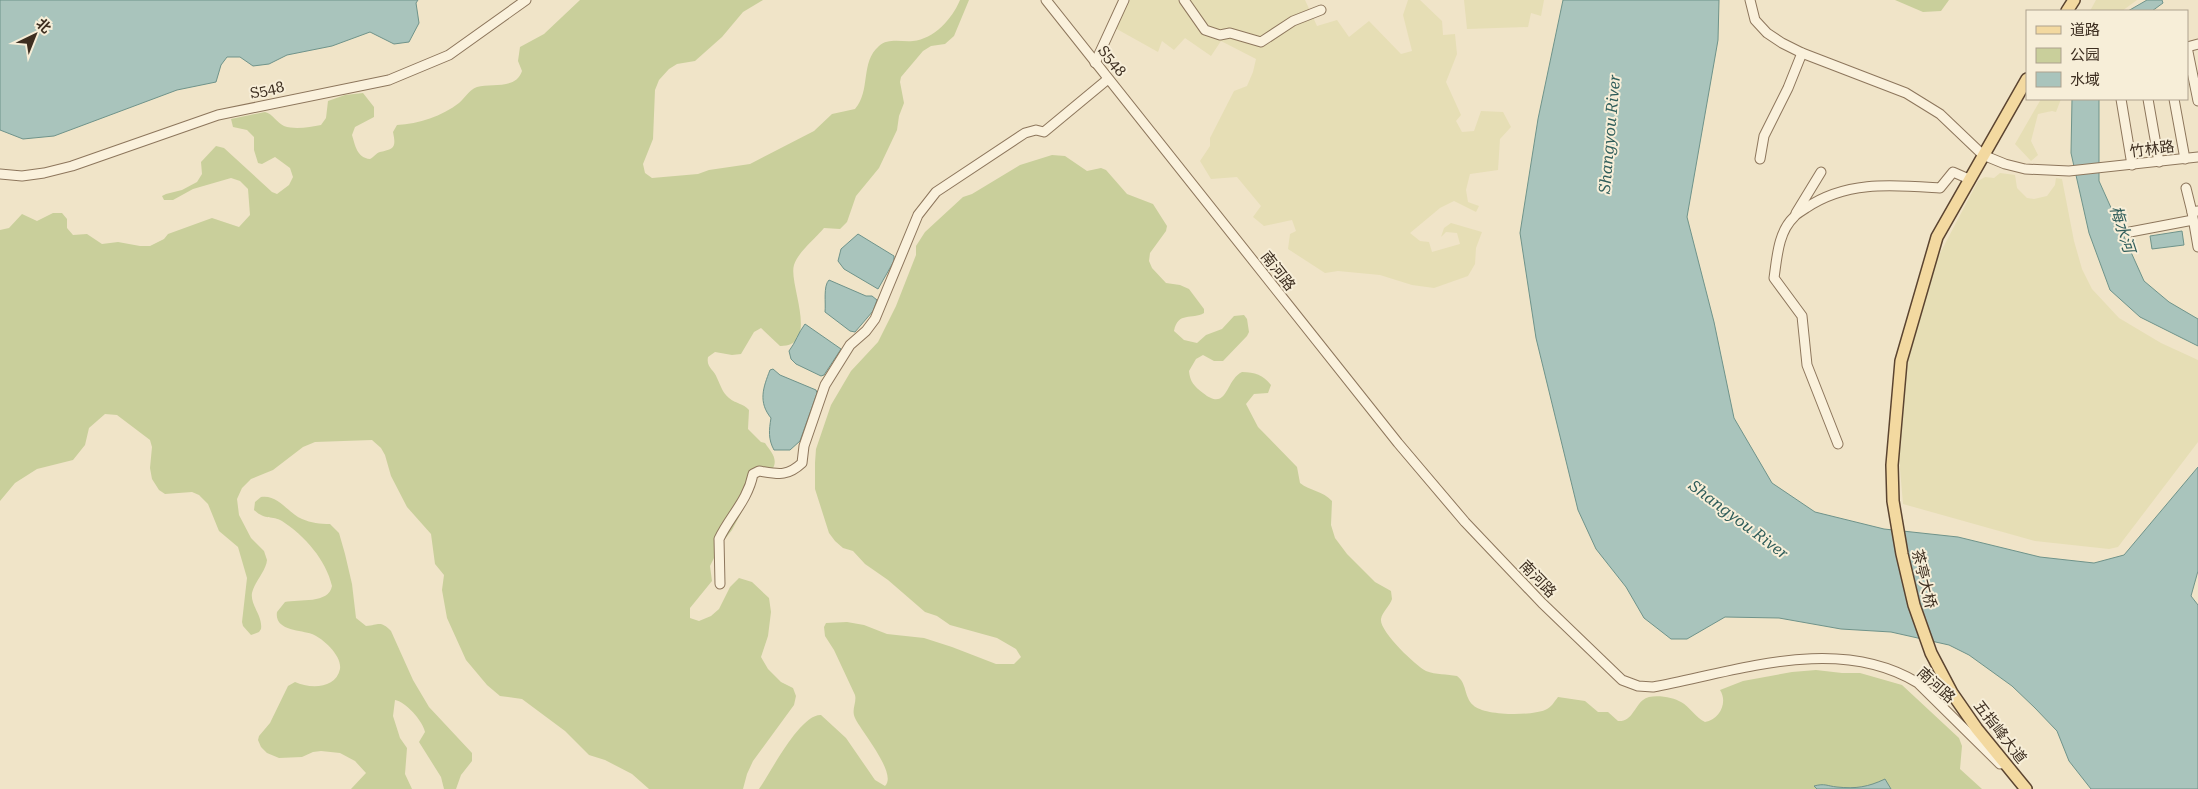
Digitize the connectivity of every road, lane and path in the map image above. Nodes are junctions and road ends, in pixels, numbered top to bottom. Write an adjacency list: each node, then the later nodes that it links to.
1 (526, 0): 24 (street, S548)
2 (1046, 0): 9 (street, S548)
3 (1124, 0): 9 (street)
4 (1184, 0): 6 (street)
5 (1750, 0): 8 (street)
6 (1321, 10)
7 (2188, 52): 15 (street)
8 (1802, 53): 17 (street); 19 (street)
9 (1095, 63): 10 (street, S548)
10 (1108, 78): 16 (street, S548); 32 (street)
11 (2026, 81): 17 (main road, 茶亭大桥)
12 (2121, 100): 22 (street)
13 (2148, 100): 21 (street)
14 (2174, 100): 20 (street)
15 (2198, 101)
16 (1156, 139): 34 (street, 南河路)
17 (1983, 155): 22 (street, 竹林路); 25 (main road, 茶亭大桥)
18 (2198, 158): 20 (street, 竹林路)
19 (1760, 159)
20 (2185, 159): 21 (street, 竹林路)
21 (2159, 162): 22 (street, 竹林路)
22 (2132, 165)
23 (1821, 172): 28 (street)
24 (0, 174)
25 (1969, 180): 28 (street); 33 (main road, 茶亭大桥)
26 (2186, 188): 27 (street)
27 (2194, 214): 29 (street); 30 (street)
28 (1793, 217): 31 (street)
29 (2130, 232)
30 (2198, 247)
31 (1838, 444)
32 (720, 584)
33 (1952, 693): 34 (main road, 五指峰大道)
34 (2025, 788)

